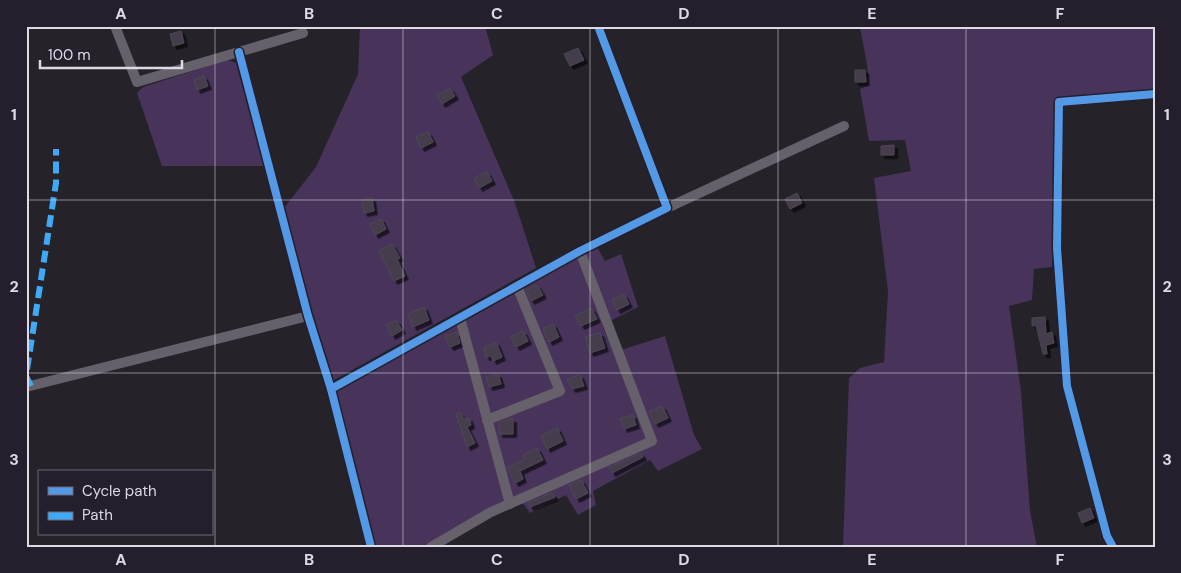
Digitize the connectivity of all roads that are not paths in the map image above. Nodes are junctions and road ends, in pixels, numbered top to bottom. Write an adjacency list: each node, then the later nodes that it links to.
1 (115, 26): 4 (street)
2 (598, 26): 7 (street)
3 (303, 33): 4 (street)
4 (239, 52): 10 (street)
5 (1155, 94): 18 (street)
6 (844, 126): 7 (street)
7 (667, 208): 8 (street)
8 (580, 251): 9 (street); 15 (street)
9 (517, 286): 11 (street); 14 (street)
10 (308, 316): 12 (street); 13 (street)
11 (460, 318): 13 (street); 14 (street)
12 (26, 387)
13 (331, 389): 16 (street)
14 (487, 420): 15 (street)
15 (510, 504): 17 (street)
16 (371, 547)
17 (431, 547)
18 (1113, 547)

